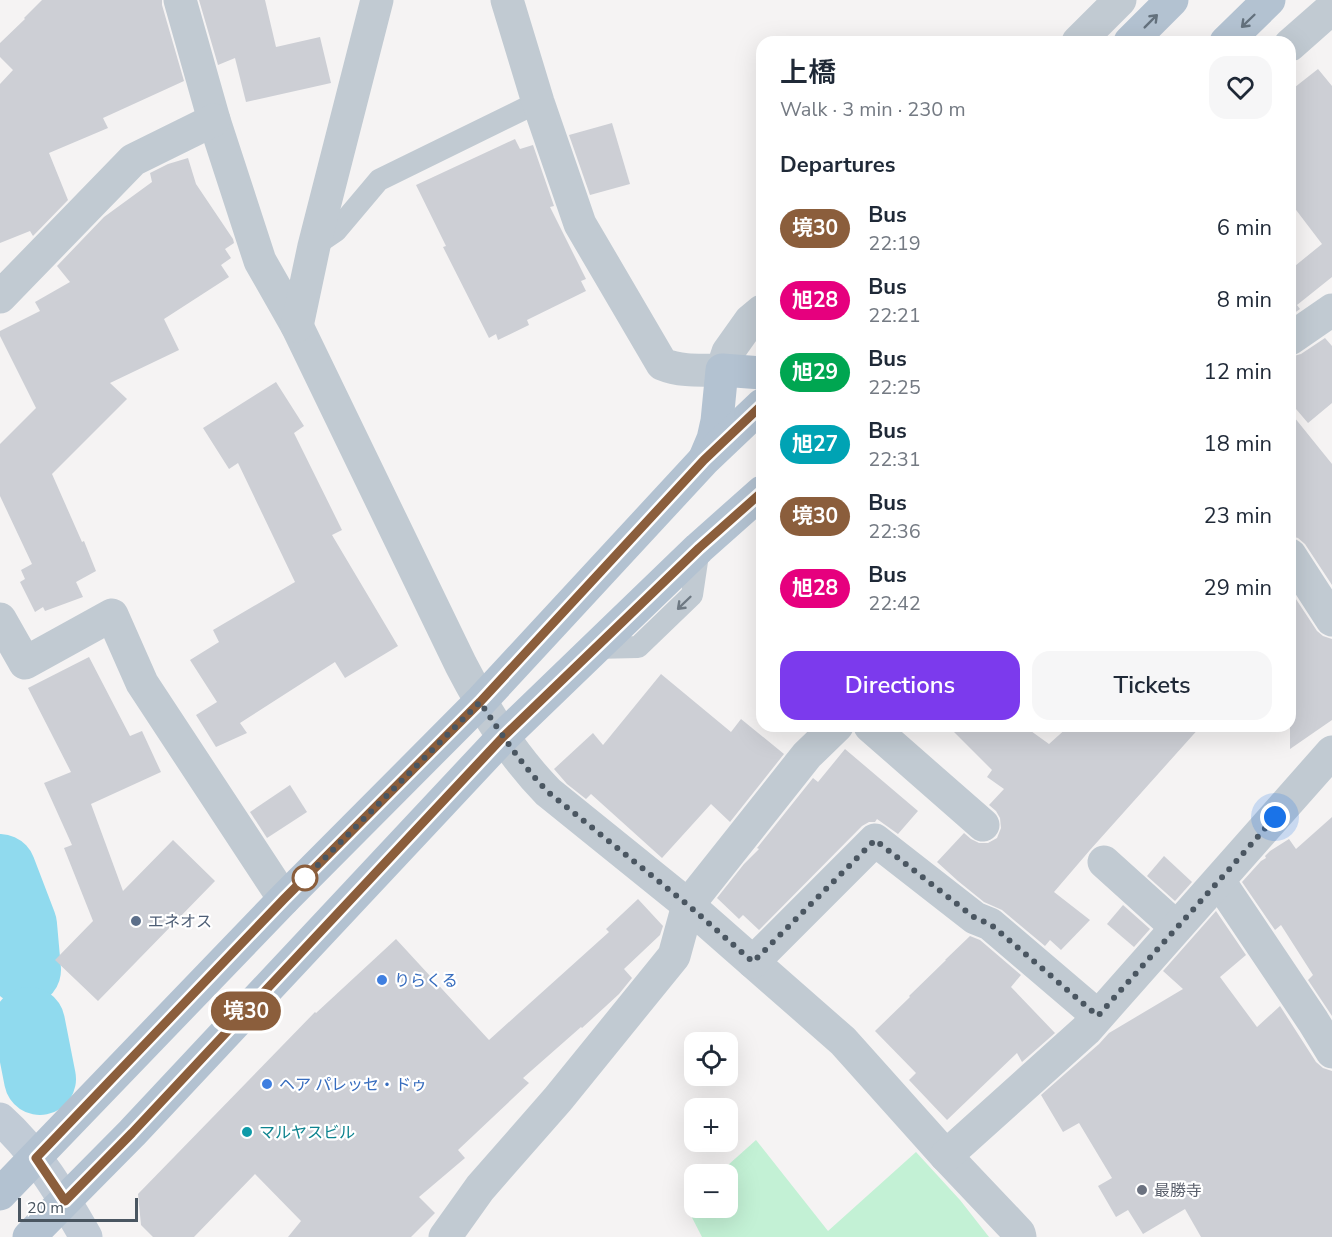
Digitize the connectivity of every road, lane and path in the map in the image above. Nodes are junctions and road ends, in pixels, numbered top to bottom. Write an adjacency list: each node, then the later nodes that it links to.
1 (180, 0): 13 (street)
2 (377, 0): 14 (street)
3 (507, 0): 12 (street)
4 (1120, 0): 8 (street)
5 (1172, 0): 9 (main road, one-way to 5)
6 (1269, 0): 10 (main road, one-way to 10)
7 (1332, 8): 11 (street)
8 (1084, 36)
9 (1136, 36)
10 (1232, 36)
11 (1296, 40)
12 (538, 102): 14 (lane); 20 (street)
13 (214, 120): 15 (street); 18 (street)
14 (314, 246): 18 (street)
15 (0, 297)
16 (1332, 310): 19 (street)
17 (756, 316): 20 (street)
18 (297, 326): 30 (street)
19 (1296, 335)
20 (722, 370): 21 (main road); 23 (main road)
21 (756, 373)
22 (756, 411): 23 (main road)
23 (704, 460): 30 (main road)
24 (756, 497): 26 (main road)
25 (756, 518): 26 (main road)
26 (699, 548): 33 (main road, one-way to 33)
27 (1296, 564): 29 (street)
28 (0, 619): 38 (street)
29 (1332, 620)
30 (480, 702): 33 (street); 38 (main road)
31 (831, 732): 39 (street)
32 (877, 732): 35 (street)
33 (503, 737): 39 (street); 48 (main road)
34 (1332, 752): 37 (street)
35 (983, 825)
36 (1104, 862): 40 (street)
37 (1219, 881): 40 (street); 43 (street)
38 (284, 899): 46 (main road)
39 (688, 905): 41 (street); 51 (street)
40 (1176, 927): 42 (street)
41 (753, 962): 42 (street); 45 (street)
42 (1098, 1016): 45 (street)
43 (1332, 1052)
44 (0, 1119): 46 (main road)
45 (946, 1156): 52 (street)
46 (36, 1158): 47 (main road); 48 (main road)
47 (0, 1194)
48 (65, 1201): 49 (main road); 50 (main road)
49 (29, 1237)
50 (86, 1237)
51 (445, 1237)
52 (1020, 1237)

